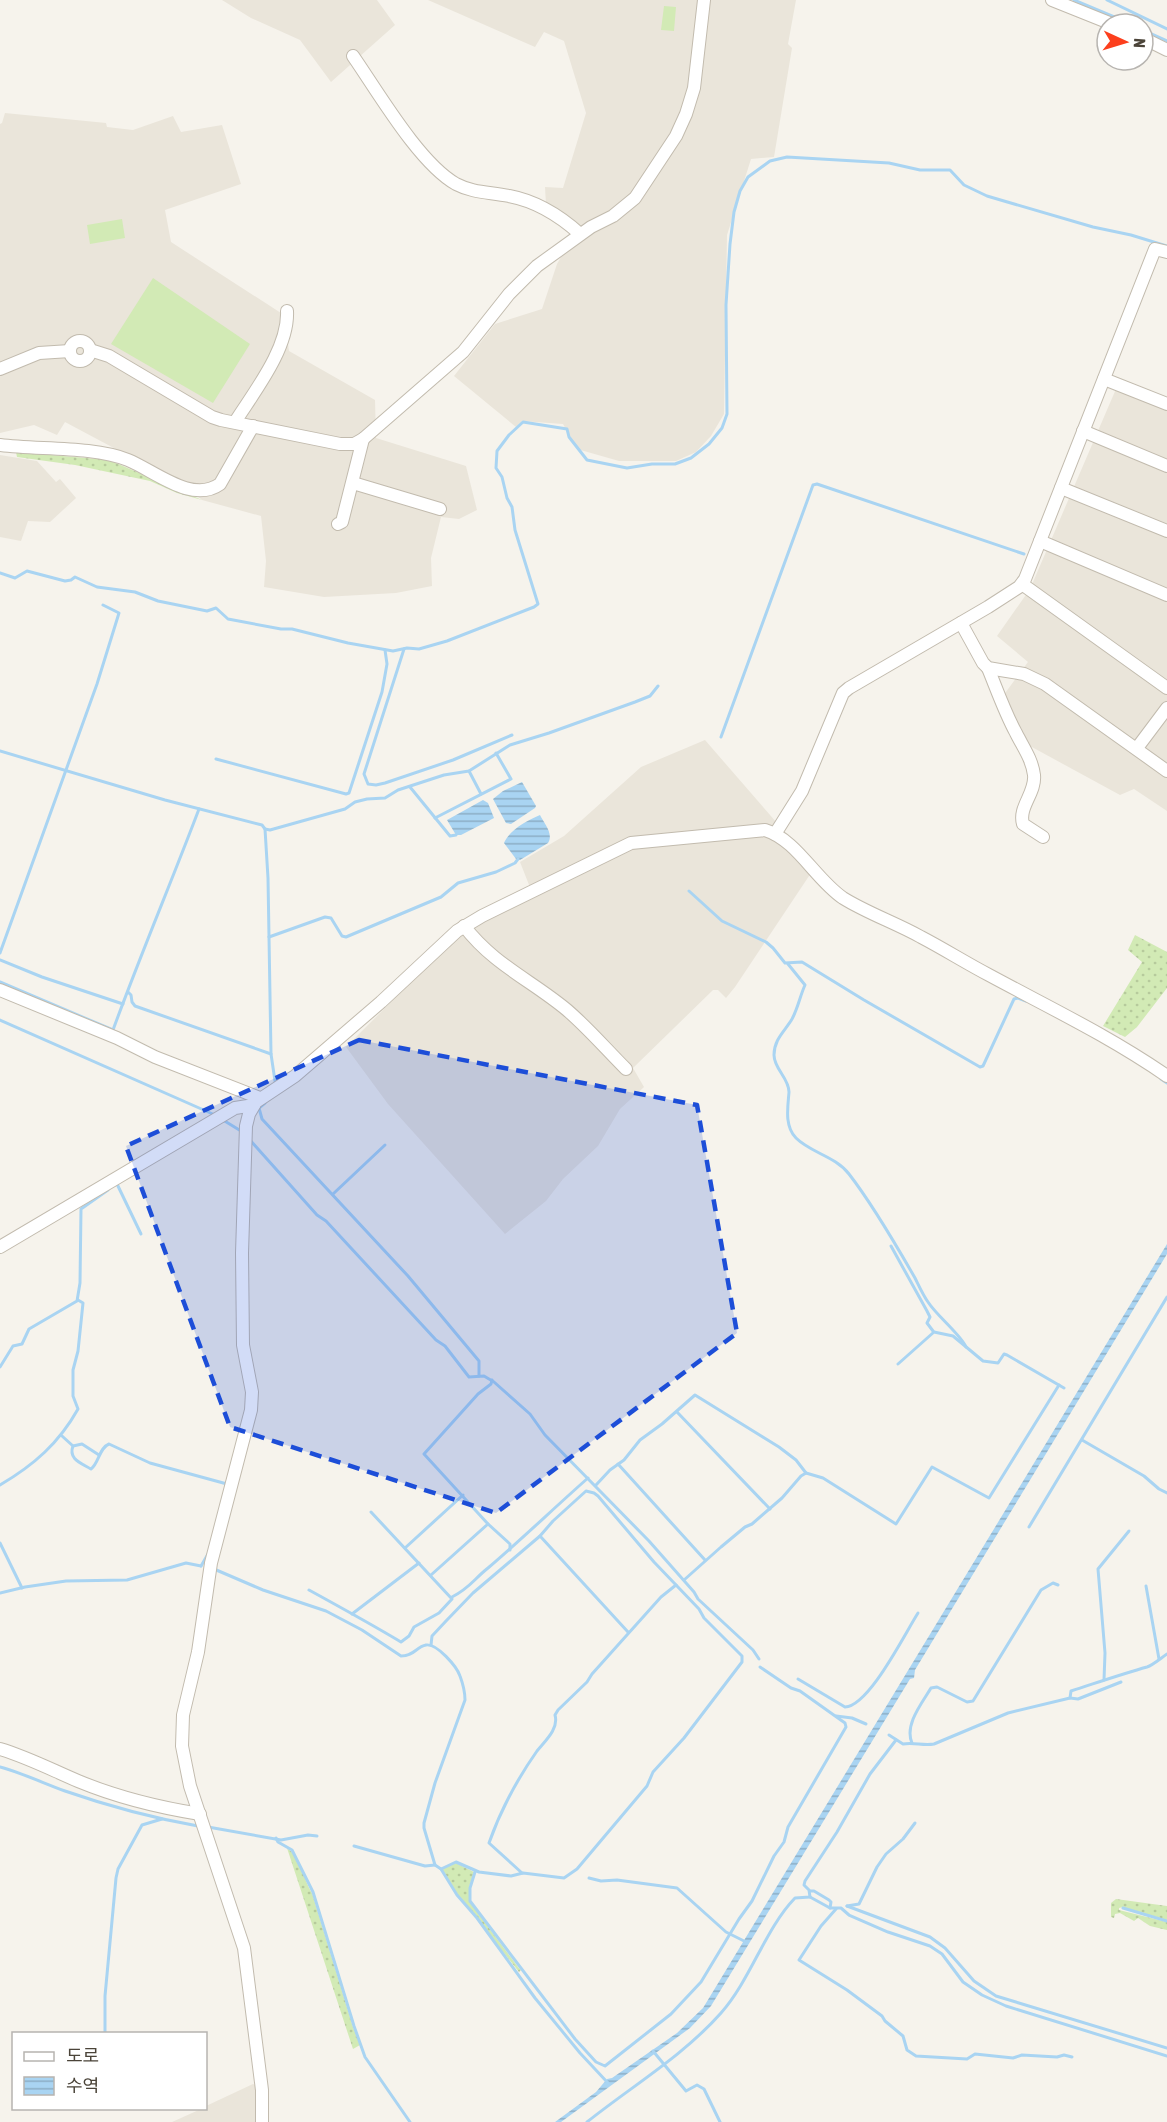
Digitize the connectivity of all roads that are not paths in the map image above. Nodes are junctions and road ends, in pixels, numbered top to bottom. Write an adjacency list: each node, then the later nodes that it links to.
1 (704, 0): 5 (street)
2 (1052, 0): 3 (street)
3 (1095, 17)
4 (353, 56): 5 (street)
5 (580, 234): 14 (street)
6 (1167, 252): 9 (street)
7 (287, 311): 11 (street)
8 (0, 369): 11 (street)
9 (1104, 379): 10 (street); 13 (street)
10 (1167, 404)
11 (235, 422): 12 (street)
12 (253, 426): 14 (street); 15 (street)
13 (1083, 431): 16 (street); 18 (street)
14 (363, 439): 17 (street)
15 (0, 445)
16 (1167, 466)
17 (353, 483): 19 (street); 20 (street)
18 (1061, 488): 21 (street); 22 (street)
19 (440, 509)
20 (338, 524)
21 (1167, 531)
22 (1040, 541): 23 (street); 24 (street)
23 (1022, 584): 25 (street); 27 (street)
24 (1167, 595)
25 (962, 623): 26 (street); 31 (street)
26 (988, 668): 29 (street); 32 (street)
27 (1167, 688)
28 (1167, 708): 29 (street)
29 (1137, 748): 30 (street)
30 (1167, 771)
31 (775, 834): 33 (street); 36 (street)
32 (1043, 837)
33 (464, 926): 35 (street); 37 (street)
34 (0, 990): 37 (street)
35 (626, 1069)
36 (1167, 1076)
37 (257, 1102): 38 (street); 40 (street)
38 (0, 1247)
39 (0, 1749): 40 (street)
40 (200, 1814): 41 (street)
41 (262, 2122)

